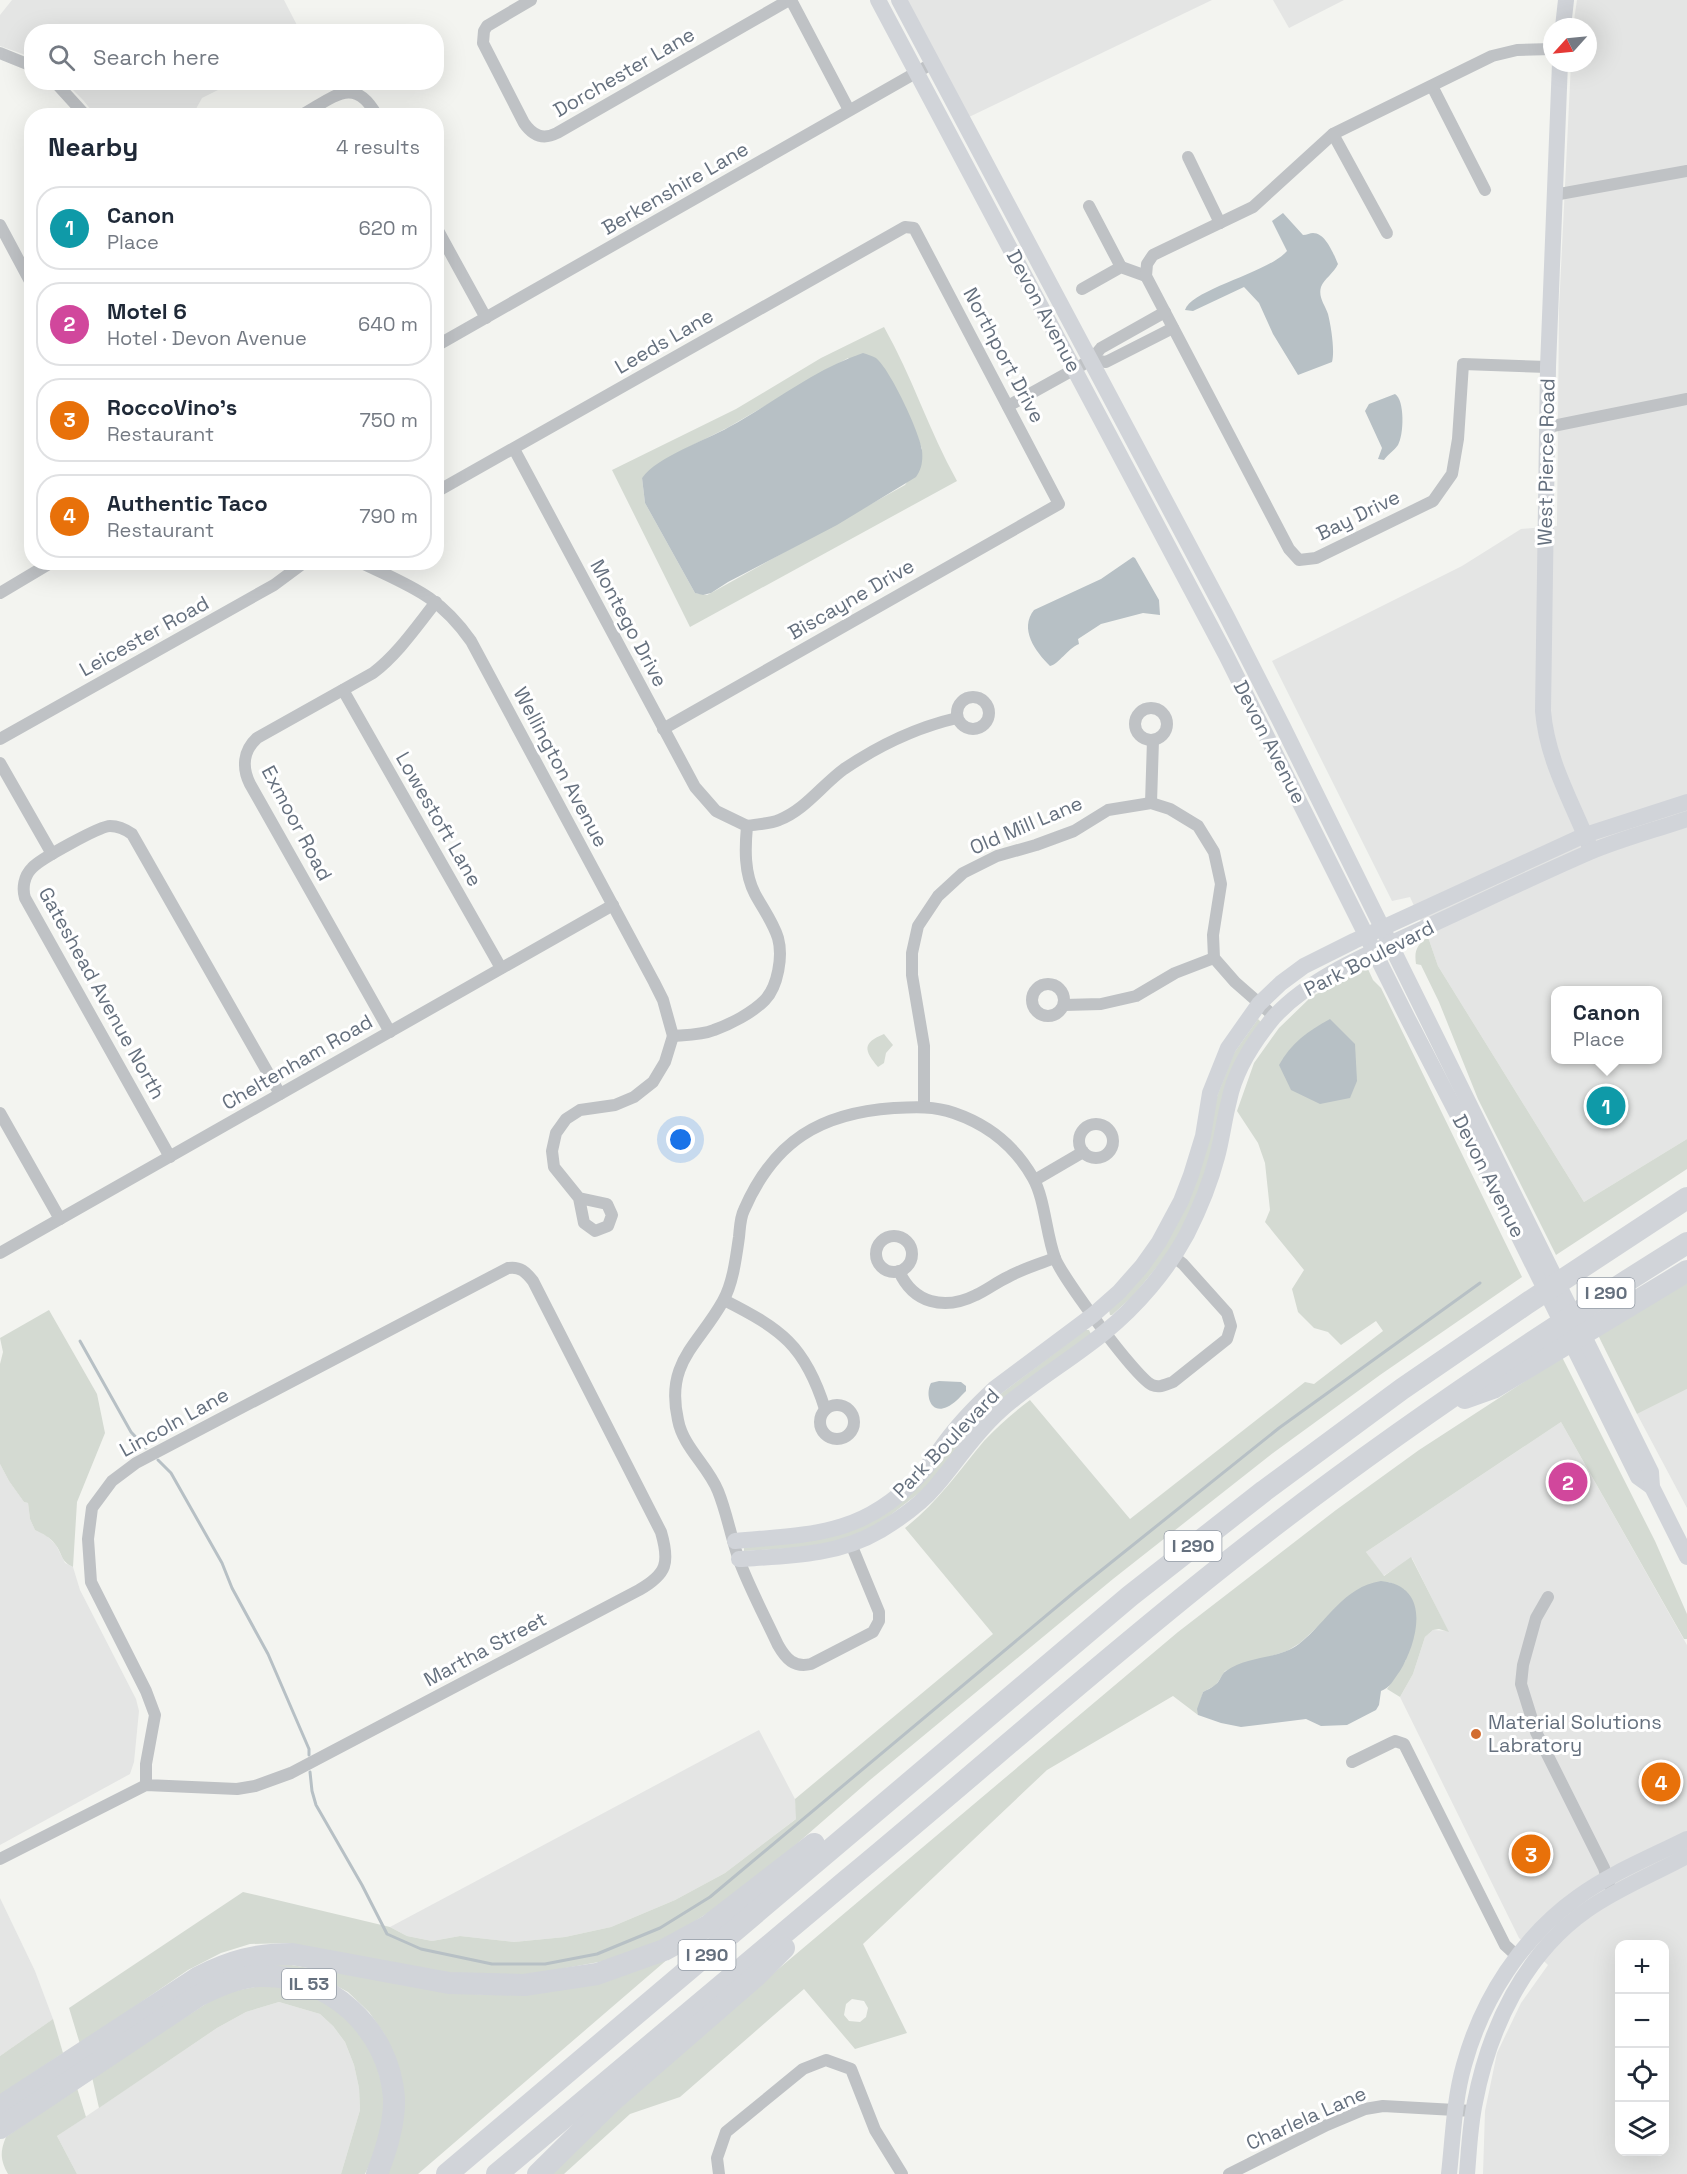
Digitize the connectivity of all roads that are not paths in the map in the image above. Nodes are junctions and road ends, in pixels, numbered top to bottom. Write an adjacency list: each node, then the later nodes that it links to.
1 (531, 0): 2 (street, Dorchester Lane)
2 (790, 0): 18 (street)
3 (878, 0): 11 (main road, Devon Avenue)
4 (899, 0): 10 (main road, Devon Avenue)
5 (1566, 0): 6 (main road)
6 (1564, 18)
7 (1543, 49): 13 (street)
8 (0, 53): 9 (street)
9 (24, 63)
10 (933, 63): 11 (street, Berkenshire Lane); 38 (main road, Devon Avenue)
11 (917, 72): 18 (street, Berkenshire Lane); 40 (main road, Devon Avenue)
12 (1560, 72): 23 (main road, West Pierce Road)
13 (1432, 86): 19 (street); 22 (street)
14 (62, 90): 15 (street)
15 (79, 108)
16 (314, 108): 17 (street)
17 (372, 108)
18 (849, 110): 35 (street, Berkenshire Lane)
19 (1333, 134): 25 (street); 28 (street)
20 (1188, 157): 25 (street)
21 (1687, 171): 23 (street)
22 (1485, 190)
23 (1554, 195): 39 (main road, West Pierce Road)
24 (1089, 206): 30 (street)
25 (1220, 223): 32 (street)
26 (0, 225): 31 (street)
27 (911, 226): 42 (street, Northport Drive); 44 (street, Leeds Lane)
28 (1387, 233)
29 (444, 241): 35 (street)
30 (1121, 267): 32 (street); 33 (street)
31 (24, 270)
32 (1146, 276): 34 (street, Bay Drive)
33 (1082, 289)
34 (1165, 312): 36 (street, Bay Drive); 38 (street)
35 (486, 318): 37 (street, Berkenshire Lane)
36 (1173, 328): 38 (street); 39 (street, Bay Drive)
37 (444, 342)
38 (1091, 360): 40 (street); 66 (main road, Devon Avenue)
39 (1548, 367): 43 (main road, West Pierce Road)
40 (1075, 368): 42 (street); 67 (main road, Devon Avenue)
41 (1687, 399): 43 (street)
42 (1008, 406): 46 (street, Northport Drive)
43 (1548, 427): 62 (main road, West Pierce Road)
44 (514, 448): 45 (street, Leeds Lane); 54 (street, Montego Drive)
45 (444, 487)
46 (1059, 504): 54 (street, Biscayne Drive)
47 (39, 570): 50 (street)
48 (294, 570): 55 (street, Leicester Road)
49 (386, 570): 51 (street, Wellington Avenue)
50 (0, 593)
51 (436, 602): 52 (street, Exmoor Road); 65 (street, Wellington Avenue)
52 (343, 690): 71 (street, Lowestoft Lane); 75 (street, Exmoor Road)
53 (957, 718): 61 (street)
54 (663, 729): 61 (street, Montego Drive)
55 (0, 739)
56 (1153, 740): 59 (street)
57 (0, 764): 64 (street)
58 (1687, 802): 62 (main road, Park Boulevard)
59 (1150, 803): 70 (street); 78 (street, Old Mill Lane)
60 (1687, 819): 63 (main road, Park Boulevard)
61 (747, 826): 76 (street)
62 (1585, 835): 63 (main road, West Pierce Road); 66 (main road, Park Boulevard)
63 (1592, 851): 68 (main road, Park Boulevard)
64 (52, 854): 77 (street, Gateshead Avenue North); 81 (street, Gateshead Avenue North)
65 (613, 905): 71 (street, Cheltenham Road); 76 (street, Wellington Avenue)
66 (1383, 927): 67 (main road, Park Boulevard); 68 (main road, Devon Avenue)
67 (1366, 935): 69 (main road, Devon Avenue); 72 (main road, Park Boulevard)
68 (1391, 944): 69 (main road, Park Boulevard); 86 (main road, Devon Avenue)
69 (1375, 952): 74 (main road, Park Boulevard); 86 (main road, Devon Avenue)
70 (1214, 958): 72 (street); 73 (street)
71 (501, 968): 75 (street, Cheltenham Road)
72 (1259, 1004): 74 (street); 95 (main road, Park Boulevard)
73 (1064, 1005)
74 (1275, 1017): 89 (main road, Park Boulevard)
75 (390, 1032): 77 (street, Cheltenham Road)
76 (673, 1036): 83 (street)
77 (280, 1094): 81 (street, Cheltenham Road)
78 (924, 1106): 82 (street); 94 (street)
79 (0, 1113): 85 (street)
80 (1083, 1152): 82 (street)
81 (170, 1156): 85 (street, Cheltenham Road)
82 (1035, 1180): 90 (street)
83 (579, 1198)
84 (1687, 1198): 104 (highway, I 290)
85 (60, 1219): 88 (street, Cheltenham Road)
86 (1527, 1238): 101 (main road, Devon Avenue)
87 (1687, 1243): 98 (highway, I 290)
88 (0, 1253)
89 (1173, 1256): 96 (main road, Park Boulevard); 96 (street)
90 (1055, 1258): 92 (street); 95 (street)
91 (514, 1267): 106 (street, Lincoln Lane); 106 (street, Martha Street)
92 (899, 1271)
93 (1687, 1271): 98 (highway)
94 (724, 1300): 97 (street); 99 (street)
95 (1093, 1315): 96 (street); 99 (main road, Park Boulevard)
96 (1106, 1332): 100 (main road, Park Boulevard)
97 (825, 1409)
98 (1430, 1411): 110 (highway, I 290)
99 (735, 1541): 102 (street)
100 (851, 1544): 102 (main road, Park Boulevard); 102 (street)
101 (1687, 1557)
102 (739, 1559)
103 (1548, 1597): 111 (street)
104 (966, 1735): 113 (highway); 119 (highway, I 290)
105 (1352, 1762): 112 (street)
106 (146, 1785): 109 (street, Martha Street)
107 (1687, 1839): 111 (main road)
108 (1687, 1856): 111 (main road)
109 (0, 1859)
110 (846, 1881): 120 (highway, I 290); 121 (highway)
111 (1610, 1887): 112 (main road); 116 (main road)
112 (1517, 1956): 116 (main road)
113 (101, 2052): 114 (highway, IL 53); 118 (highway, IL 53)
114 (61, 2078): 115 (highway); 117 (highway, IL 53)
115 (0, 2107)
116 (1465, 2110): 124 (street, Charlela Lane); 125 (main road); 126 (main road)
117 (0, 2128)
118 (376, 2174)
119 (447, 2174)
120 (497, 2174)
121 (538, 2174)
122 (719, 2174): 123 (street)
123 (902, 2174)
124 (1229, 2174)
125 (1449, 2174)
126 (1467, 2174)

